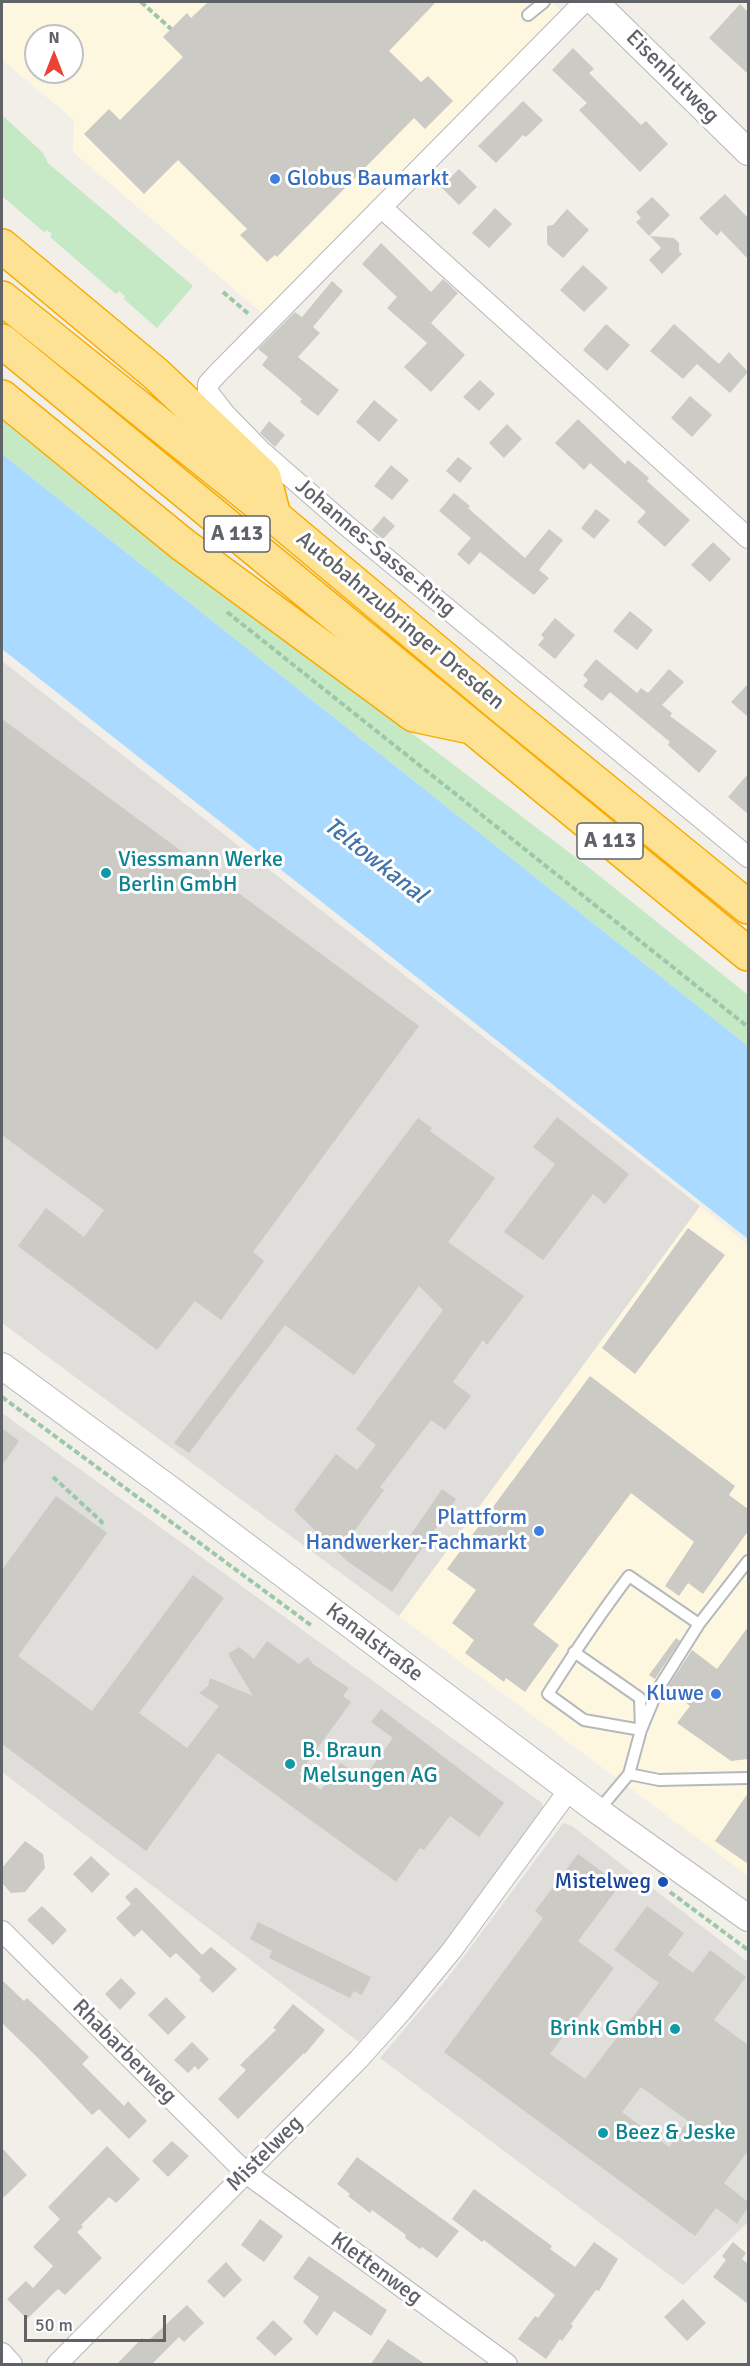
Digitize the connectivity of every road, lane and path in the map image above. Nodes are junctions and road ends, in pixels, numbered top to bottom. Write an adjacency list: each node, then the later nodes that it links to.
1 (141, 2): 6 (path)
2 (544, 2): 5 (lane)
3 (584, 2): 8 (street, Johannes-Sasse-Ring)
4 (596, 2): 7 (street, Eisenhutweg)
5 (528, 15)
6 (171, 29)
7 (748, 152)
8 (382, 208): 12 (street, Johannes-Sasse-Ring); 16 (street)
9 (2, 246): 15 (highway)
10 (223, 292): 12 (path)
11 (2, 298): 15 (highway, A 113)
12 (264, 328): 19 (street, Johannes-Sasse-Ring)
13 (2, 341): 18 (highway, A 113)
14 (2, 398): 18 (highway)
15 (274, 516): 20 (highway, Autobahnzubringer Dresden / A 113)
16 (748, 538)
17 (224, 609): 22 (path)
18 (471, 727): 21 (highway, A 113)
19 (748, 857)
20 (748, 907)
21 (748, 954)
22 (748, 1027)
23 (2, 1366): 34 (street, Kanalstraße)
24 (2, 1396): 29 (path)
25 (53, 1477): 26 (path)
26 (99, 1527)
27 (748, 1561): 28 (lane)
28 (699, 1624): 30 (lane); 31 (lane)
29 (319, 1631)
30 (574, 1652): 31 (lane); 31 (lane)
31 (641, 1730): 32 (lane)
32 (629, 1774): 33 (lane); 35 (lane)
33 (748, 1778)
34 (569, 1790): 35 (street, Kanalstraße); 38 (street, Mistelweg)
35 (598, 1811): 36 (street, Kanalstraße)
36 (748, 1918)
37 (2, 1931): 38 (street, Rhabarberweg)
38 (246, 2173): 41 (street, Mistelweg); 42 (street, Klettenweg)
39 (2, 2353): 40 (street)
40 (12, 2364)
41 (57, 2364)
42 (507, 2364)

